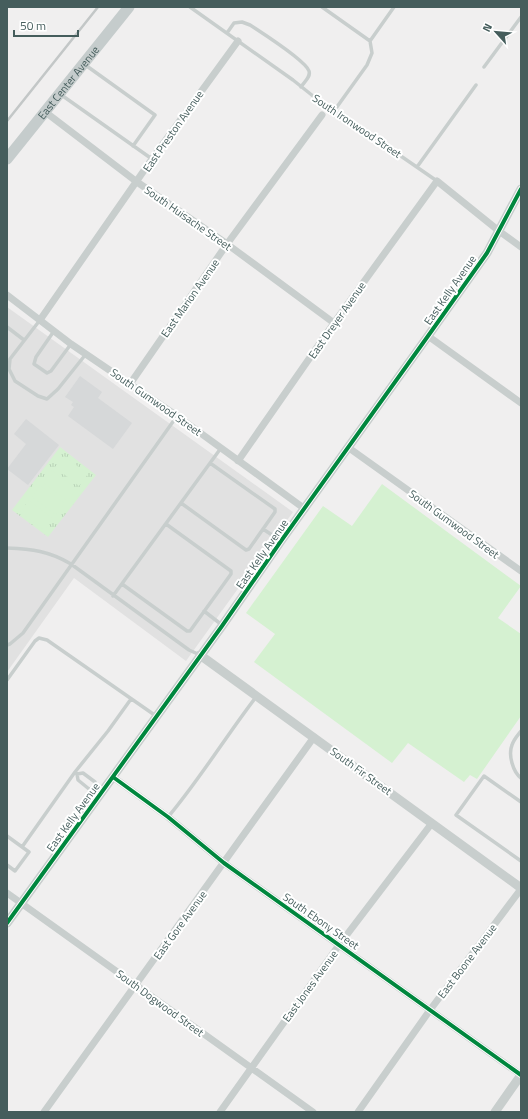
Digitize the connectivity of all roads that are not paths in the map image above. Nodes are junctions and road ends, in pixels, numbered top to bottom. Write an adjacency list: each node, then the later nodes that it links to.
1 (129, 7): 9 (main road, East Center Avenue)
2 (190, 7): 6 (lane, South Ironwood Street)
3 (322, 7): 8 (lane)
4 (394, 7): 8 (lane)
5 (521, 18): 10 (lane)
6 (227, 33): 7 (lane, South Ironwood Street); 12 (lane)
7 (238, 40): 12 (lane, South Ironwood Street); 19 (street, East Preston Avenue)
8 (370, 41): 15 (lane)
9 (83, 64): 13 (main road, East Center Avenue); 17 (lane)
10 (484, 67)
11 (476, 85): 20 (lane)
12 (301, 87): 15 (lane, South Ironwood Street)
13 (59, 93): 14 (main road, East Center Avenue); 17 (lane)
14 (44, 111): 18 (main road, East Center Avenue); 22 (street, South Huisache Street)
15 (334, 111): 20 (lane, South Ironwood Street)
16 (322, 115): 25 (street, East Marion Avenue)
17 (133, 146): 19 (lane)
18 (7, 158)
19 (152, 159): 22 (street, East Preston Avenue)
20 (417, 167): 21 (lane, South Ironwood Street)
21 (437, 181): 24 (street, South Ironwood Street); 29 (street, East Dreyer Avenue)
22 (137, 182): 25 (street, South Huisache Street); 28 (street, East Preston Avenue)
23 (521, 189): 24 (street, East Kelly Avenue)
24 (499, 231): 26 (street, South Ironwood Street); 32 (street, East Kelly Avenue)
25 (227, 244): 29 (street, South Huisache Street); 36 (street, East Marion Avenue)
26 (521, 247)
27 (7, 295): 28 (street, South Gumwood Street)
28 (40, 320): 31 (street, South Gumwood Street); 33 (lane)
29 (334, 323): 41 (street, East Dreyer Avenue)
30 (7, 327): 33 (lane)
31 (54, 331): 34 (street, South Gumwood Street); 34 (lane)
32 (428, 336): 37 (street); 40 (street, East Kelly Avenue)
33 (24, 340): 35 (lane)
34 (72, 344): 35 (street, South Gumwood Street)
35 (86, 354): 36 (street, South Gumwood Street)
36 (130, 384): 38 (street, South Gumwood Street)
37 (521, 403)
38 (177, 416): 39 (street, South Gumwood Street); 49 (lane)
39 (221, 448): 41 (street, South Gumwood Street); 42 (lane)
40 (349, 448): 44 (street, East Kelly Avenue); 50 (street, South Gumwood Street)
41 (238, 461): 44 (street, South Gumwood Street)
42 (210, 463): 43 (lane); 46 (lane)
43 (181, 503): 45 (lane); 46 (lane)
44 (305, 509): 47 (street, East Kelly Avenue)
45 (166, 524): 51 (lane); 53 (lane)
46 (263, 529): 47 (lane)
47 (281, 541): 54 (street, East Kelly Avenue)
48 (7, 548): 49 (lane)
49 (71, 564): 52 (lane); 55 (lane)
50 (521, 571)
51 (122, 584): 52 (lane); 53 (lane)
52 (113, 596): 56 (lane)
53 (204, 612): 54 (lane)
54 (222, 626): 56 (street, East Kelly Avenue)
55 (7, 645)
56 (200, 655): 58 (street, South Fir Street); 60 (street, East Kelly Avenue)
57 (7, 680): 59 (lane)
58 (257, 696): 62 (street, South Fir Street); 68 (lane)
59 (131, 699): 60 (lane); 63 (lane)
60 (156, 716): 64 (street, East Kelly Avenue)
61 (521, 731): 65 (lane)
62 (314, 737): 69 (street, South Fir Street); 73 (street, East Gore Avenue)
63 (76, 773): 66 (lane); 66 (lane); 71 (lane)
64 (113, 777): 66 (street, East Kelly Avenue); 68 (street, South Ebony Street)
65 (521, 778)
66 (98, 790): 77 (street, East Kelly Avenue)
67 (521, 802): 72 (lane)
68 (168, 817): 73 (street, South Ebony Street)
69 (432, 823): 75 (street, South Fir Street); 79 (street, East Jones Avenue)
70 (7, 836): 71 (lane)
71 (22, 847): 74 (lane)
72 (521, 862)
73 (224, 864): 79 (street, South Ebony Street); 80 (street, East Gore Avenue)
74 (7, 865)
75 (521, 888): 81 (street, East Boone Avenue)
76 (7, 893): 77 (street, South Dogwood Street)
77 (21, 903): 78 (street, East Kelly Avenue); 80 (street, South Dogwood Street)
78 (7, 923)
79 (339, 945): 81 (street, South Ebony Street); 82 (street, East Jones Avenue)
80 (136, 986): 82 (street, South Dogwood Street); 84 (street, East Gore Avenue)
81 (430, 1010): 83 (street, South Ebony Street); 87 (street, East Boone Avenue)
82 (251, 1068): 85 (street, East Jones Avenue); 86 (street, South Dogwood Street)
83 (520, 1077): 88 (street)
84 (44, 1112)
85 (220, 1112)
86 (313, 1112)
87 (358, 1112)
88 (495, 1112)

